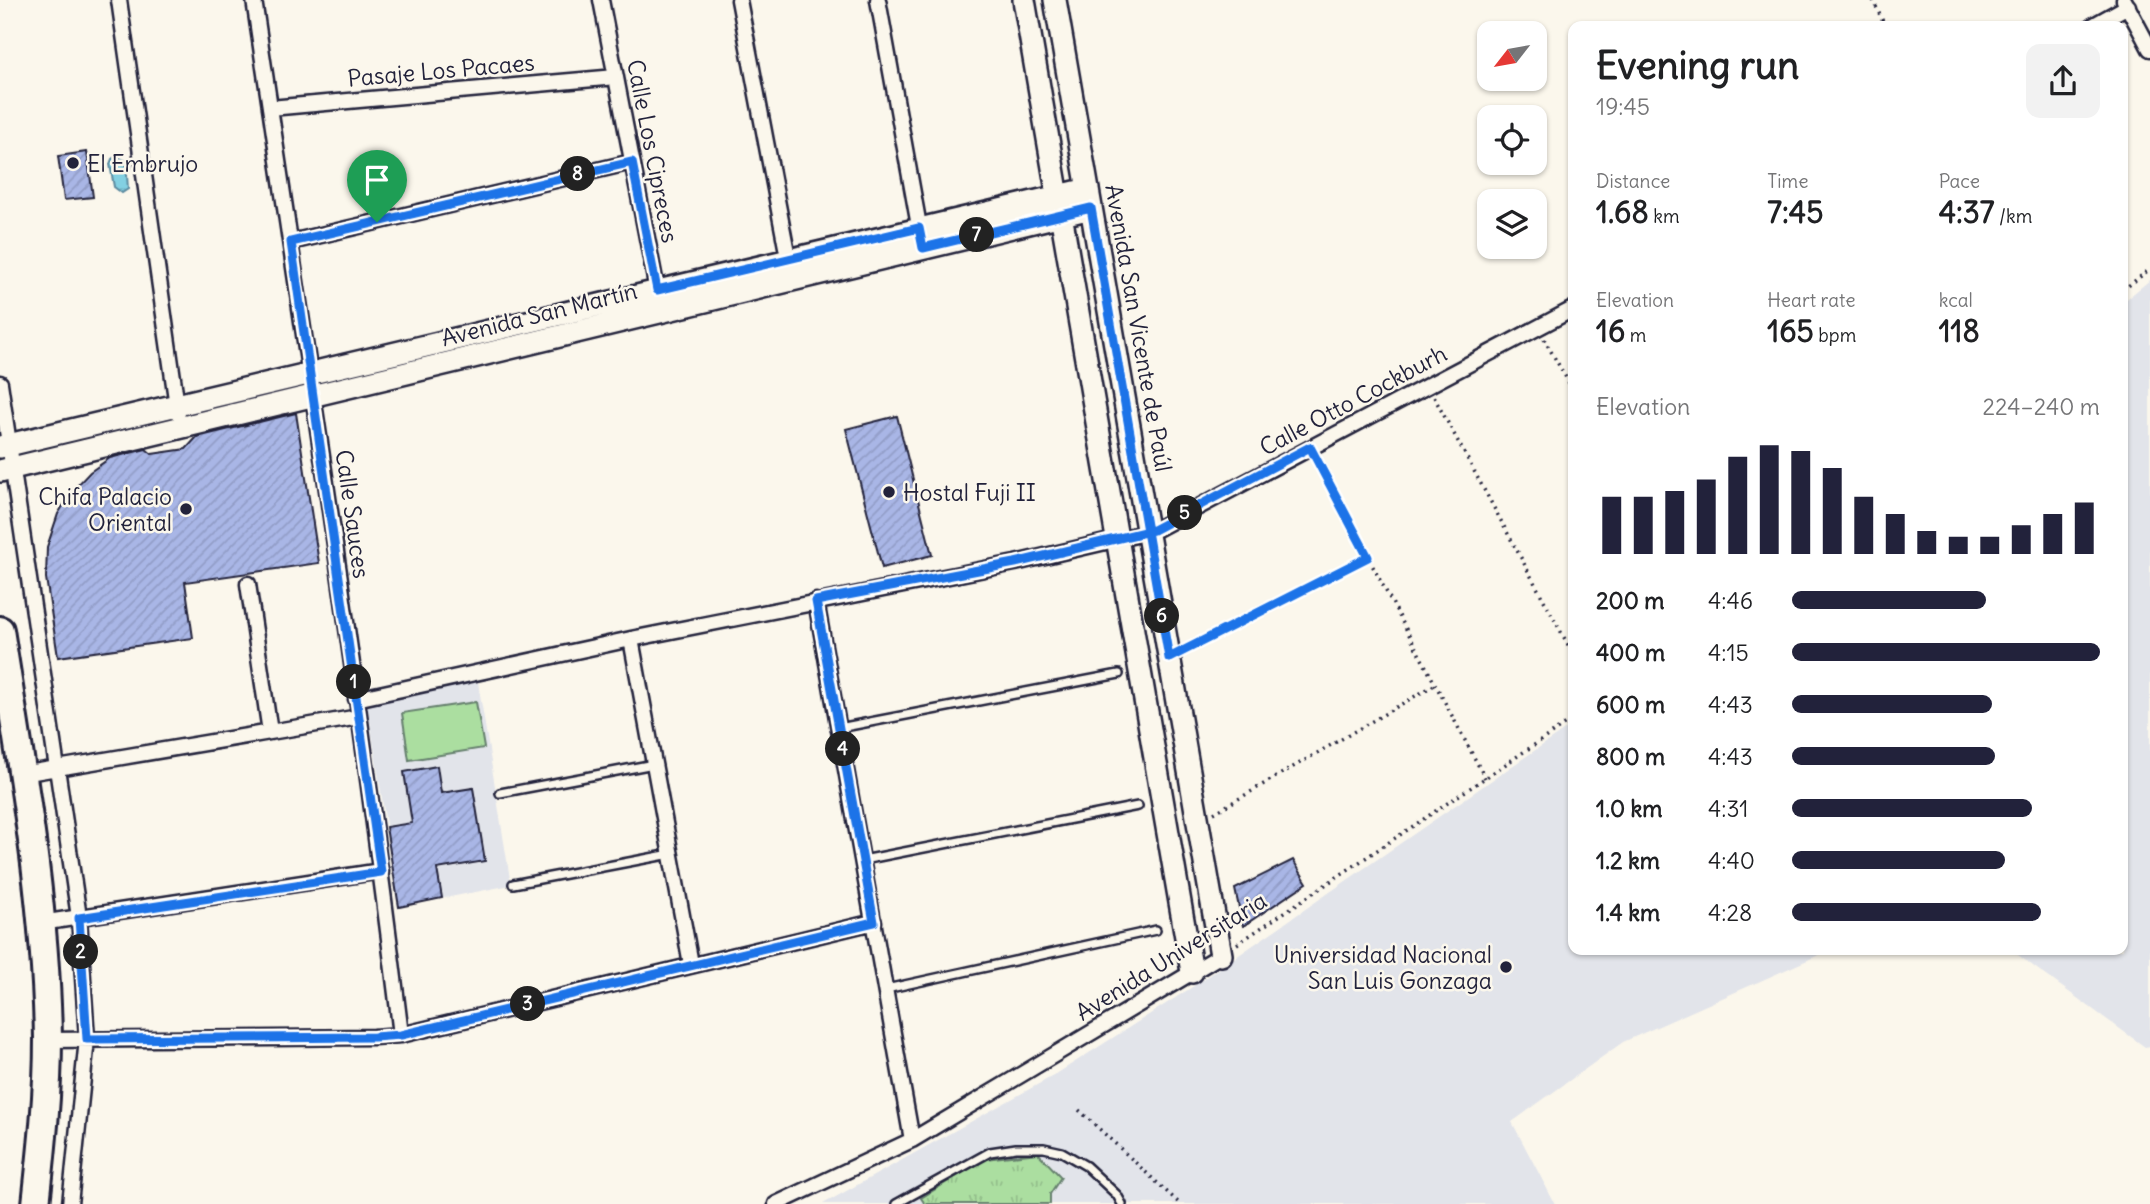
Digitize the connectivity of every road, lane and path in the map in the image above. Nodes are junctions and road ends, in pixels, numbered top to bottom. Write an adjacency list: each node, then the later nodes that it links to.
1 (119, 0): 32 (street)
2 (254, 0): 14 (street, Calle Sauces)
3 (600, 0): 13 (street, Calle Los Cipreces)
4 (739, 0): 21 (street)
5 (878, 0): 18 (street)
6 (1024, 0): 17 (main road)
7 (1055, 0): 16 (main road, Avenida San Vicente de Paúl)
8 (1873, 0): 10 (path)
9 (2130, 2): 11 (street); 12 (street)
10 (1883, 21)
11 (2100, 21)
12 (2150, 49)
13 (615, 77): 14 (street, Pasaje Los Pacaes); 15 (street, Calle Los Cipreces)
14 (270, 108): 19 (street, Calle Sauces)
15 (632, 162): 19 (street); 23 (street, Calle Los Cipreces)
16 (1090, 198): 17 (main road, Avenida San Martín); 43 (main road, Avenida San Vicente de Paúl)
17 (1059, 205): 18 (main road, Avenida San Martín); 68 (main road)
18 (921, 238): 21 (main road, Avenida San Martín)
19 (291, 242): 27 (street, Calle Sauces)
20 (2150, 268): 22 (path)
21 (791, 269): 23 (main road, Avenida San Martín); 24 (main road, Avenida San Martín)
22 (2128, 286)
23 (657, 290): 24 (street, Calle Los Cipreces); 27 (main road, Avenida San Martín)
24 (661, 311): 31 (main road, Avenida San Martín)
25 (1568, 312): 26 (street, Calle Otto Cockburh)
26 (1538, 328): 28 (path); 30 (street, Calle Otto Cockburh)
27 (309, 373): 31 (street, Calle Sauces); 32 (main road, Avenida San Martín)
28 (1568, 381)
29 (0, 383): 34 (street)
30 (1428, 386): 35 (street, Calle Otto Cockburh); 42 (path)
31 (313, 396): 33 (main road, Avenida San Martín); 46 (street, Calle Sauces)
32 (177, 405): 33 (street); 34 (main road, Avenida San Martín)
33 (180, 428): 36 (main road, Avenida San Martín)
34 (5, 445): 36 (street)
35 (1310, 447): 37 (path); 39 (street, Calle Otto Cockburh)
36 (7, 470): 52 (street)
37 (1368, 557): 43 (path); 45 (path)
38 (248, 584): 50 (street)
39 (816, 601): 41 (street, Calle Otto Cockburh); 49 (street)
40 (0, 630): 53 (highway)
41 (631, 639): 46 (street, Calle Otto Cockburh); 51 (street)
42 (1568, 645)
43 (1169, 658): 57 (main road, Avenida San Vicente de Paúl)
44 (1119, 674): 49 (lane)
45 (1436, 684): 54 (path); 57 (path)
46 (356, 699): 47 (street, Calle Sauces)
47 (359, 717): 50 (street); 60 (street, Calle Sauces)
48 (1568, 722): 54 (path, Avenida Universitaria)
49 (839, 728): 59 (street)
50 (270, 732): 52 (street)
51 (654, 764): 55 (lane); 58 (street)
52 (58, 768): 53 (street); 62 (street)
53 (22, 774): 64 (highway)
54 (1485, 778): 66 (path, Avenida Universitaria)
55 (500, 793)
56 (1138, 806): 59 (lane)
57 (1198, 823): 66 (main road, Avenida San Vicente de Paúl)
58 (671, 854): 61 (lane); 67 (street)
59 (863, 860): 63 (street)
60 (381, 872): 62 (street); 70 (street, Calle Sauces)
61 (513, 884)
62 (79, 918): 64 (street); 71 (street)
63 (874, 922): 67 (street); 69 (street)
64 (41, 923): 72 (highway)
65 (1156, 930): 69 (lane)
66 (1221, 955): 68 (street, Avenida Universitaria)
67 (691, 964): 70 (street)
68 (1192, 972): 74 (street, Avenida Universitaria)
69 (886, 989): 74 (street)
70 (401, 1035): 71 (street)
71 (87, 1039): 72 (street); 76 (street)
72 (48, 1040): 75 (highway)
73 (1079, 1110): 80 (path)
74 (912, 1140): 77 (street, Avenida Universitaria)
75 (36, 1204)
76 (70, 1204)
77 (776, 1204)
78 (896, 1204): 79 (lane)
79 (1122, 1204)
80 (1180, 1204)

